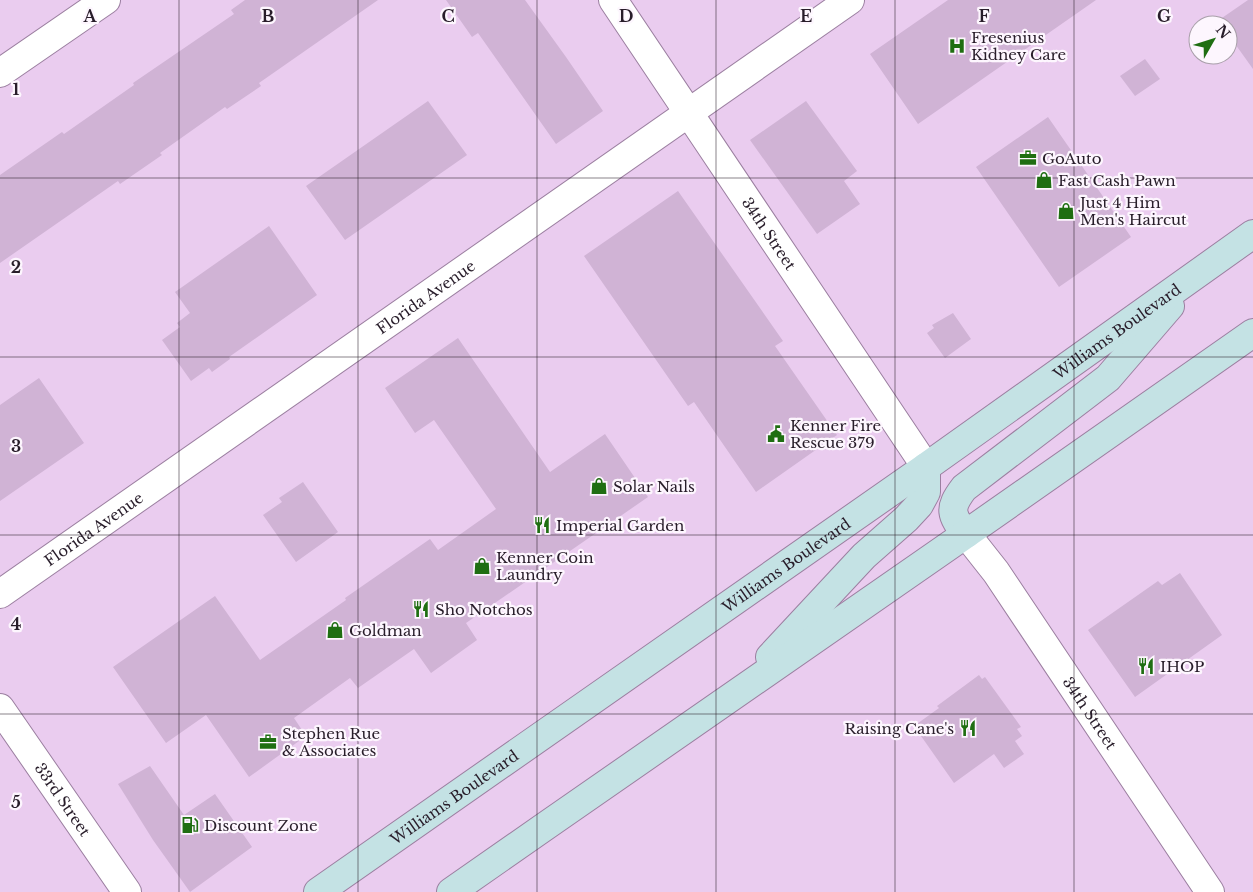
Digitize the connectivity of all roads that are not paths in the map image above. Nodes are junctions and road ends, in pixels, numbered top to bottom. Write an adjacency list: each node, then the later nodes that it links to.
1 (106, 0): 4 (street)
2 (613, 0): 5 (street, 34th Street)
3 (850, 0): 5 (street, Florida Avenue)
4 (0, 73)
5 (688, 113): 9 (street, 34th Street); 11 (street, Florida Avenue)
6 (1253, 234): 7 (main road, Williams Boulevard)
7 (1199, 273): 9 (main road, Williams Boulevard); 10 (main road)
8 (1253, 333): 10 (main road)
9 (926, 467): 12 (main road); 15 (main road, Williams Boulevard)
10 (966, 534): 12 (main road); 17 (street, 34th Street)
11 (0, 594)
12 (733, 696): 16 (main road)
13 (0, 708): 14 (street, 33rd Street)
14 (127, 892)
15 (318, 892)
16 (452, 892)
17 (1210, 892)

